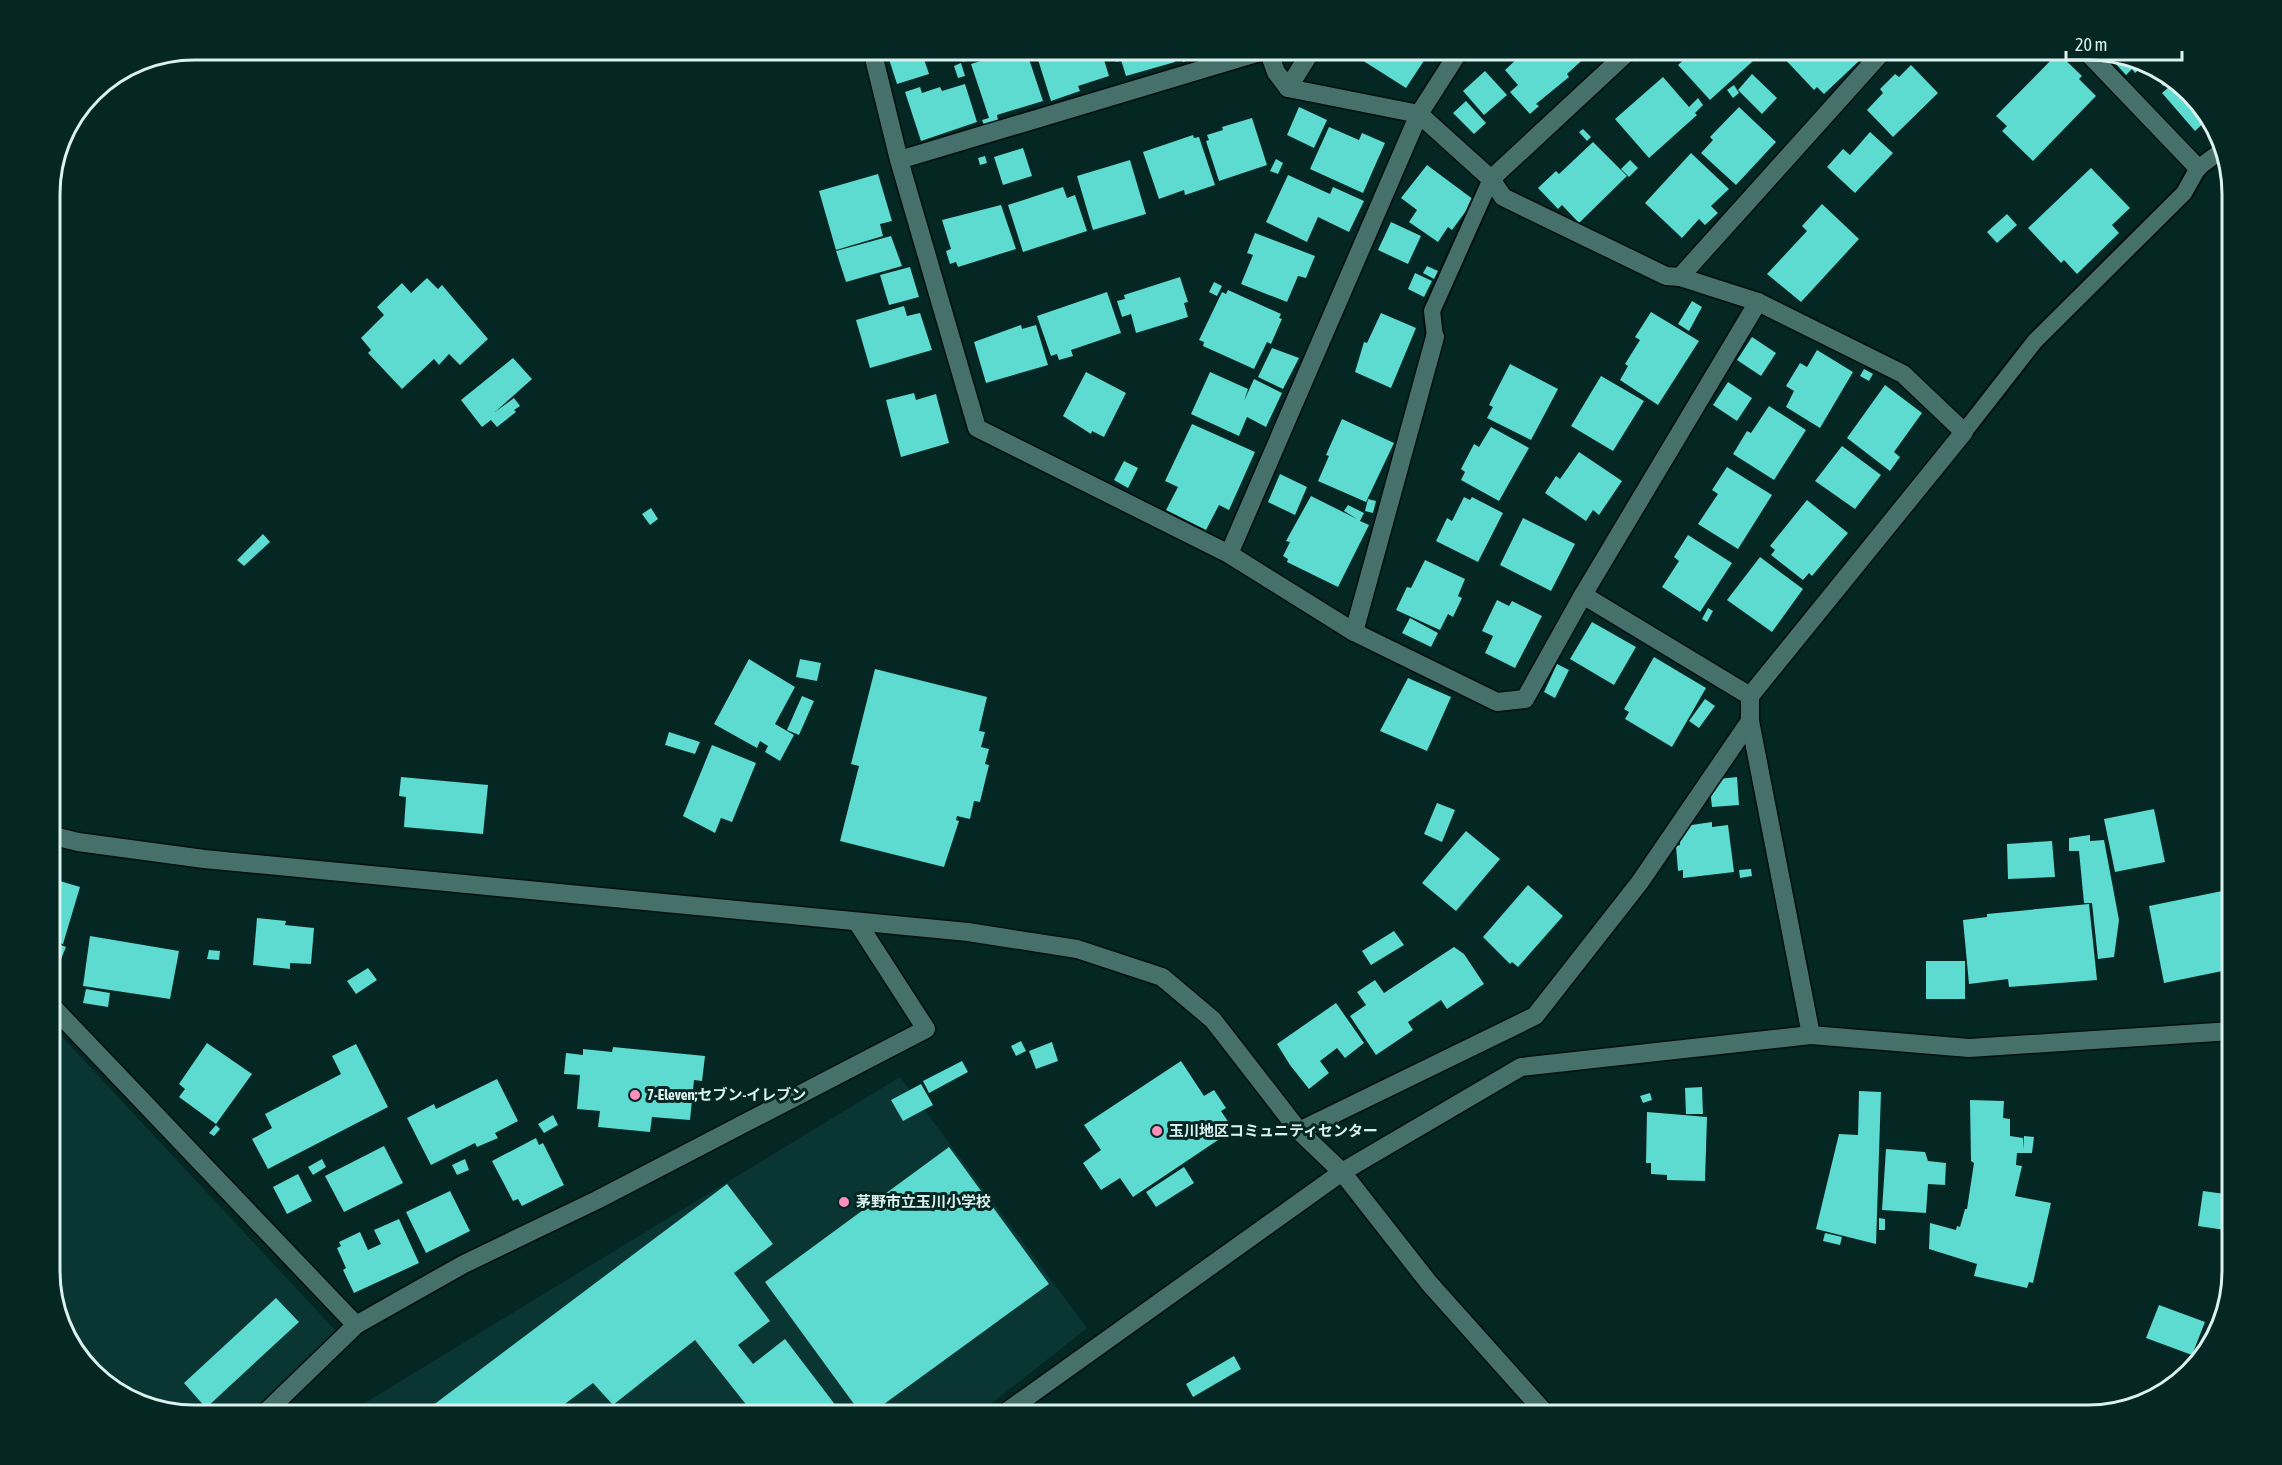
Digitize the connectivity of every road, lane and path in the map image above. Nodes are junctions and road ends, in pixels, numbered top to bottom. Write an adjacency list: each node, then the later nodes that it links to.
1 (874, 60): 12 (street)
2 (1234, 60): 12 (street)
3 (1271, 60): 9 (street)
4 (1306, 60): 9 (street)
5 (1454, 60): 10 (street)
6 (1619, 60): 14 (street)
7 (1875, 60): 15 (street)
8 (2095, 60): 13 (street)
9 (1288, 88): 10 (street)
10 (1419, 114): 14 (street); 19 (street)
11 (2216, 155): 13 (lane)
12 (899, 160): 19 (street)
13 (2199, 168): 18 (lane)
14 (1491, 179): 15 (street); 17 (lane)
15 (1680, 277): 16 (street)
16 (1758, 302): 18 (street); 20 (street)
17 (1435, 336): 21 (street)
18 (1964, 432): 22 (street)
19 (1228, 554): 21 (street)
20 (1583, 595): 21 (street); 22 (street)
21 (1354, 632)
22 (1750, 696): 23 (street)
23 (1750, 721): 28 (street); 29 (street)
24 (60, 838): 25 (street)
25 (857, 922): 29 (street); 31 (street)
26 (60, 1014): 31 (street)
27 (2222, 1031): 28 (street)
28 (1811, 1035): 30 (street)
29 (1299, 1131): 30 (street)
30 (1341, 1172): 33 (street); 34 (street)
31 (356, 1325): 32 (street)
32 (274, 1405)
33 (1017, 1405)
34 (1537, 1405)

